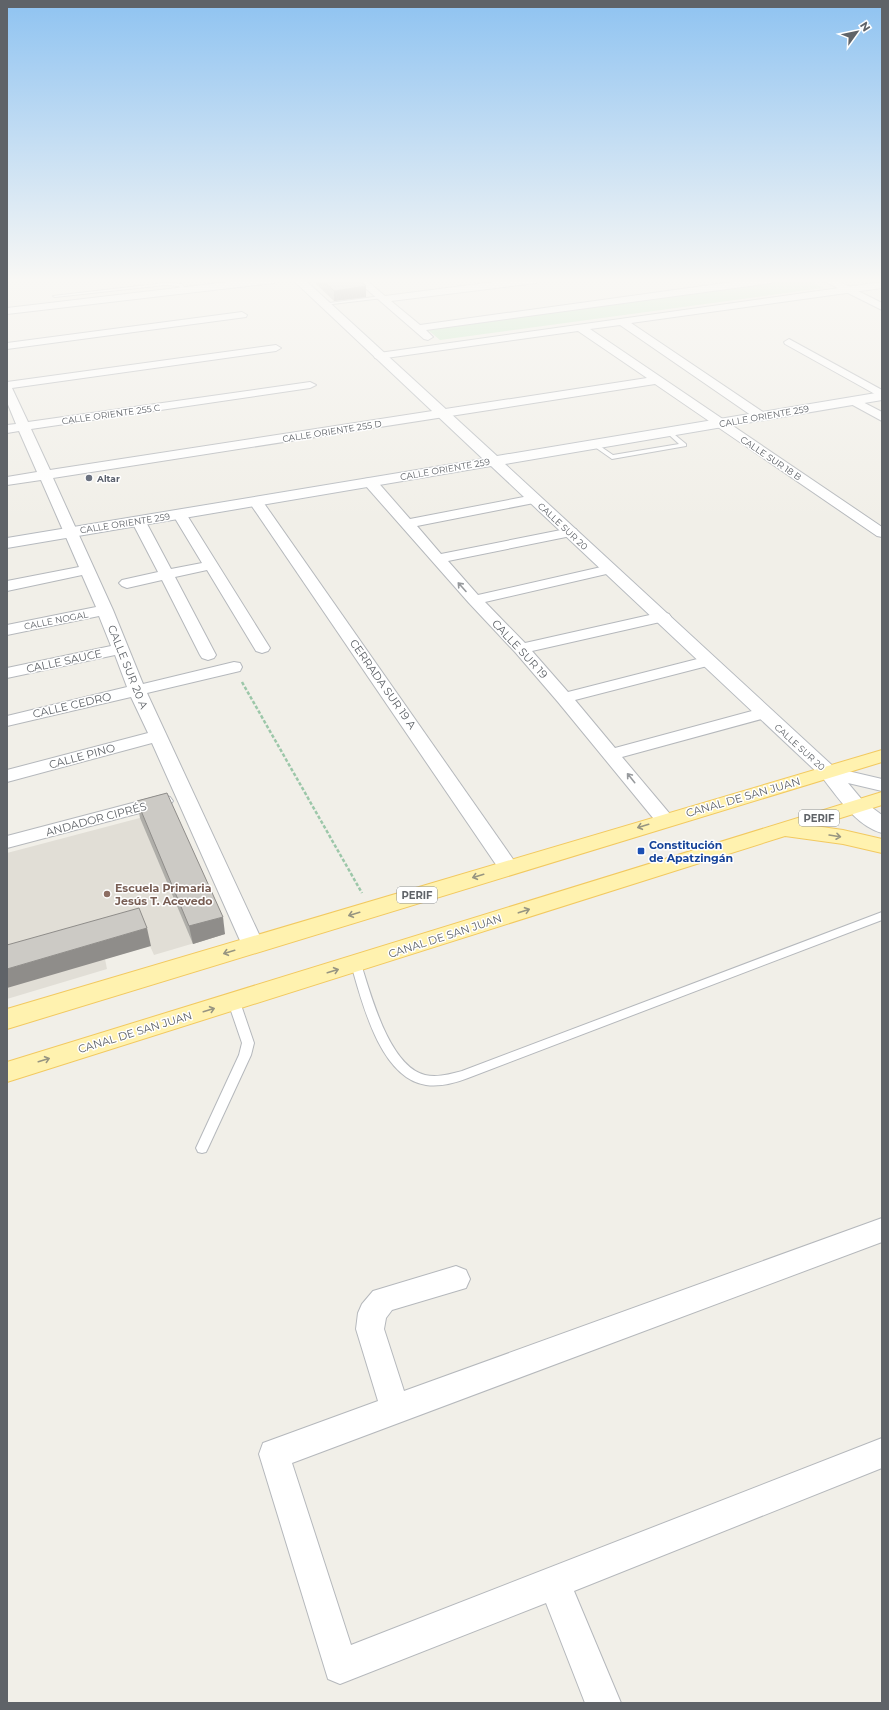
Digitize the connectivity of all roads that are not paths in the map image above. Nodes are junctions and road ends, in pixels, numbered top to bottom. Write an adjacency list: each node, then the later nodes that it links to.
1 (190, 360): 7 (street)
2 (383, 360): 12 (street, CALLE SUR 20)
3 (627, 360): 6 (street, CALLE SUR 18 B)
4 (678, 360): 13 (street)
5 (820, 360): 10 (street)
6 (656, 380): 12 (street, CALLE ORIENTE 255 D); 15 (street, CALLE SUR 18 B)
7 (7, 385)
8 (310, 386): 16 (street, CALLE ORIENTE 255 C)
9 (7, 389): 16 (street, CALLE SUR 20 A)
10 (882, 396): 11 (street, CALLE ORIENTE 259)
11 (853, 401): 13 (street, CALLE ORIENTE 259); 14 (street)
12 (442, 414): 20 (street, CALLE SUR 20); 21 (street, CALLE ORIENTE 255 D)
13 (762, 417): 15 (street, CALLE ORIENTE 259)
14 (882, 418)
15 (720, 424): 18 (street, CALLE ORIENTE 259); 31 (street, CALLE SUR 18 B)
16 (24, 427): 17 (street, CALLE ORIENTE 255 C); 21 (street, CALLE SUR 20 A)
17 (7, 429)
18 (669, 432): 19 (street, CALLE ORIENTE 259); 19 (lane)
19 (596, 445): 20 (street, CALLE ORIENTE 259)
20 (493, 461): 23 (street, CALLE ORIENTE 259); 24 (street, CALLE SUR 20)
21 (46, 475): 22 (street, CALLE ORIENTE 255 D); 29 (street, CALLE SUR 20 A)
22 (7, 481)
23 (370, 482): 25 (street, CALLE ORIENTE 259); 28 (street, CALLE SUR 19)
24 (534, 499): 28 (street); 30 (street, CALLE SUR 20)
25 (256, 502): 26 (street, CALLE ORIENTE 259); 69 (street, CERRADA SUR 19 A)
26 (180, 515): 27 (street, CALLE ORIENTE 259); 34 (street)
27 (139, 522): 29 (street, CALLE ORIENTE 259); 37 (street)
28 (407, 524): 33 (street, CALLE SUR 19)
29 (71, 532): 32 (street, CALLE ORIENTE 259); 36 (street, CALLE SUR 20 A)
30 (571, 532): 33 (street); 35 (street, CALLE SUR 20)
31 (882, 533)
32 (7, 543)
33 (438, 559): 40 (street, CALLE SUR 19, one-way to 33)
34 (211, 565): 37 (street); 44 (street)
35 (610, 569): 40 (street); 42 (street, CALLE SUR 20)
36 (87, 570): 39 (street); 41 (street, CALLE SUR 20 A)
37 (167, 574): 38 (street); 47 (street)
38 (127, 583)
39 (7, 586)
40 (474, 600): 46 (street, CALLE SUR 19)
41 (105, 610): 43 (street, CALLE NOGAL); 45 (street, CALLE SUR 20 A)
42 (663, 617): 46 (street); 48 (street, CALLE SUR 20)
43 (7, 630)
44 (262, 648)
45 (121, 649): 50 (street, CALLE SAUCE); 51 (street, CALLE SUR 20 A)
46 (521, 649): 52 (street, CALLE SUR 19)
47 (208, 654)
48 (709, 661): 52 (street); 53 (street, CALLE SUR 20)
49 (234, 667): 51 (street, CALLE CEDRO)
50 (7, 673)
51 (137, 690): 54 (street, CALLE CEDRO); 55 (street, CALLE SUR 20 A)
52 (564, 698): 56 (street, CALLE SUR 19)
53 (763, 713): 56 (street); 58 (street, CALLE SUR 20)
54 (7, 721)
55 (158, 736): 59 (street, CALLE PINO); 61 (street, CALLE SUR 20 A)
56 (612, 754): 64 (street, CALLE SUR 19, one-way to 56)
57 (882, 756): 58 (main road, CANAL DE SAN JUAN / PERIF)
58 (828, 772): 60 (street); 63 (street, CALLE SUR 20); 64 (main road, CANAL DE SAN JUAN / PERIF)
59 (7, 776)
60 (882, 785)
61 (185, 795): 67 (street, ANDADOR CIPRÉS); 71 (street, CALLE SUR 20 A)
62 (882, 798): 63 (main road, CANAL DE SAN JUAN / PERIF)
63 (856, 806): 65 (street, CALLE SUR 20); 66 (main road, CANAL DE SAN JUAN / PERIF)
64 (664, 820): 69 (main road, CANAL DE SAN JUAN / PERIF, one-way to 69)
65 (882, 826)
66 (782, 829): 68 (main road, one-way to 68); 72 (main road, CANAL DE SAN JUAN / PERIF, one-way to 66)
67 (8, 838)
68 (882, 846)
69 (508, 867): 71 (main road, CANAL DE SAN JUAN / PERIF, one-way to 71)
70 (882, 916): 72 (lane)
71 (253, 945): 74 (main road, CANAL DE SAN JUAN / PERIF, one-way to 74)
72 (356, 964): 73 (main road, CANAL DE SAN JUAN / PERIF, one-way to 72)
73 (234, 1002): 75 (main road, CANAL DE SAN JUAN / PERIF, one-way to 73); 76 (lane)
74 (7, 1019)
75 (7, 1072)
76 (202, 1148)
77 (882, 1230): 79 (street)
78 (456, 1279): 79 (street)
79 (395, 1409): 81 (street)
80 (882, 1454): 81 (street)
81 (554, 1582): 82 (street)
82 (603, 1703)

